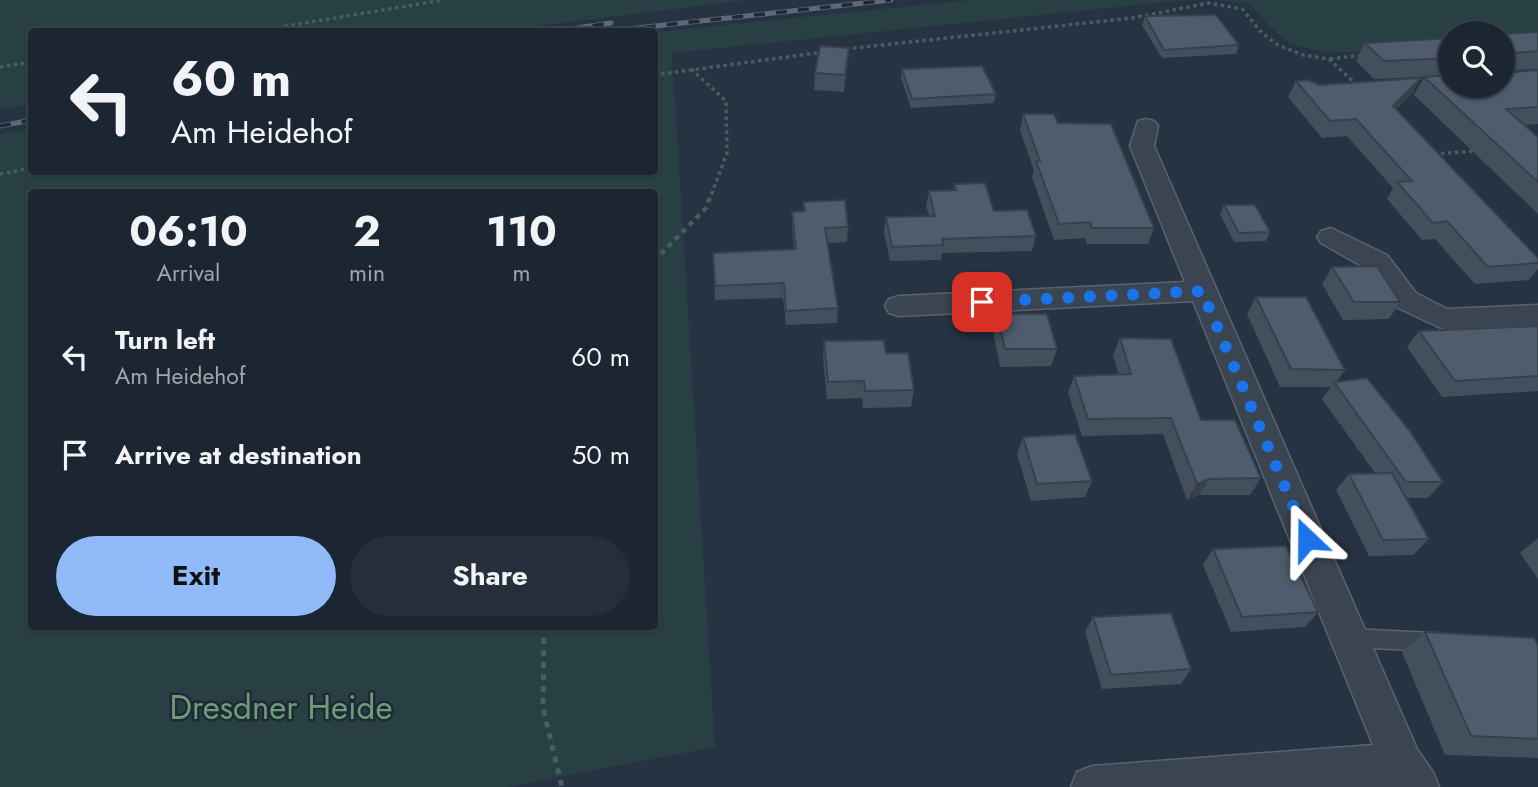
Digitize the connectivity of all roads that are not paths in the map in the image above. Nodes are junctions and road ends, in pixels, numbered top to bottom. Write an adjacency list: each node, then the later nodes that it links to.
1 (1146, 126): 3 (street)
2 (1331, 237): 5 (street)
3 (1202, 291): 4 (street); 6 (street)
4 (899, 306)
5 (1538, 315)
6 (1349, 638): 7 (lane); 8 (street)
7 (1457, 643)
8 (1410, 776): 9 (street)
9 (1093, 787)

